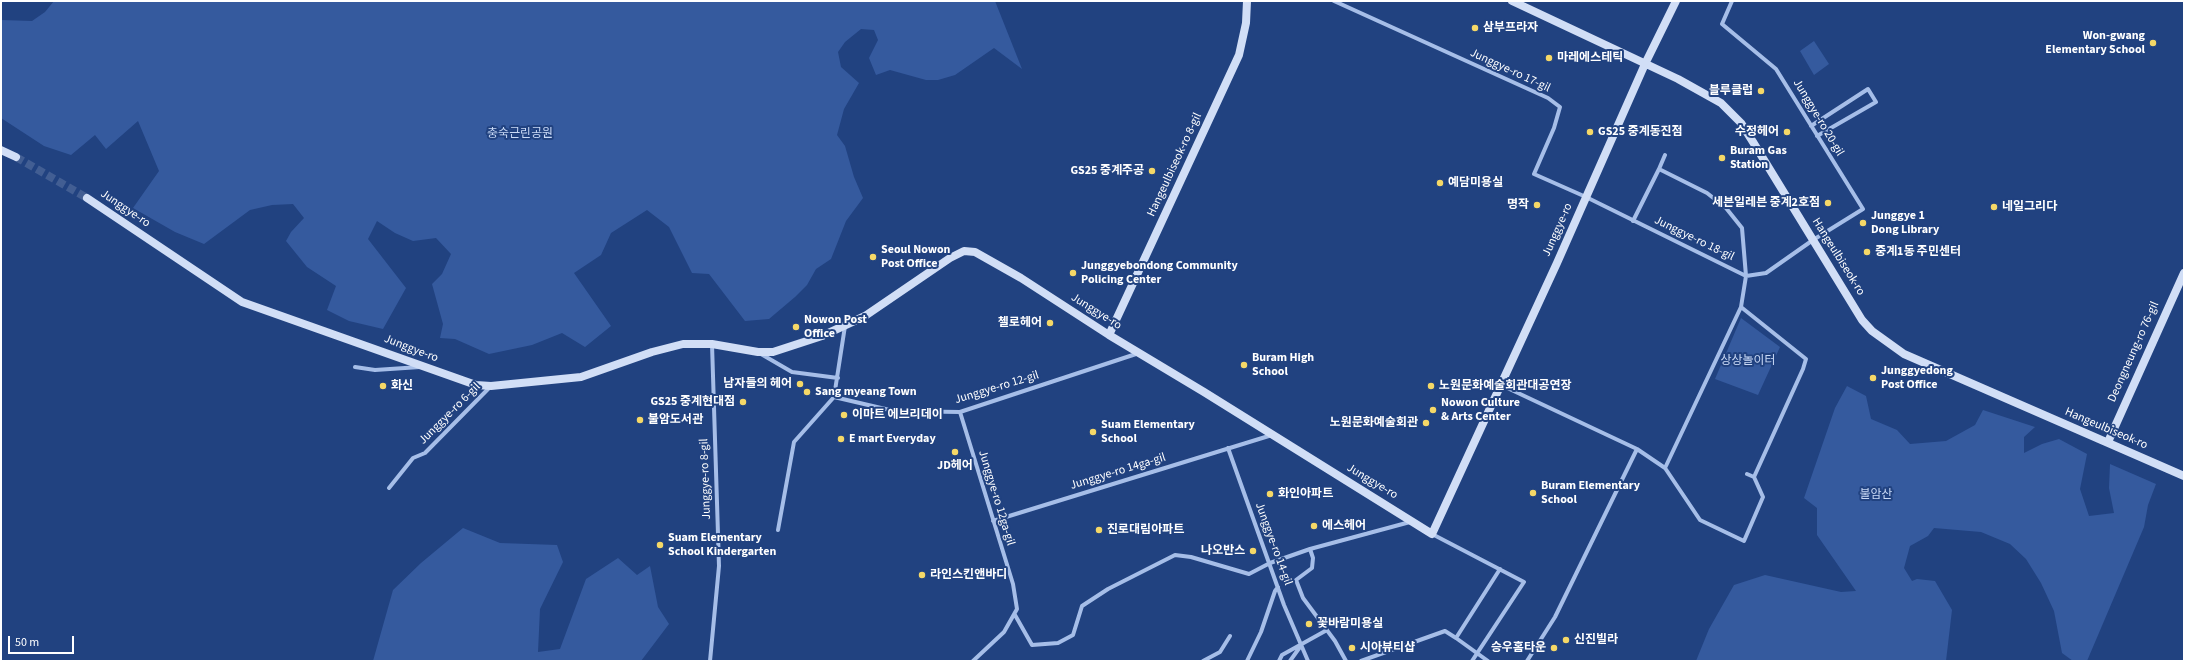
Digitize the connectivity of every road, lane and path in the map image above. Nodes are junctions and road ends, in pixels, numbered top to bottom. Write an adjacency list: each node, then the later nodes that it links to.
1 (1247, 1): 21 (street, Hangeulbiseok-ro 8-gil)
2 (1334, 1): 13 (street, Junggye-ro 17-gil)
3 (1512, 1): 6 (street, Hangeulbiseok-ro)
4 (1676, 1): 6 (street, Junggye-ro)
5 (1732, 1): 7 (street, Junggye-ro 20-gil)
6 (1645, 64): 13 (street, Junggye-ro); 16 (street, Hangeulbiseok-ro)
7 (1811, 126): 8 (street, Junggye-ro 20-gil); 8 (street)
8 (1817, 136): 16 (street, Junggye-ro 20-gil)
9 (1, 150): 11 (street)
10 (1665, 155): 12 (street)
11 (16, 157)
12 (1659, 169): 15 (street); 18 (street, Junggye-ro 18-gil)
13 (1586, 197): 15 (street, Junggye-ro 18-gil); 28 (street, Junggye-ro)
14 (87, 198): 26 (street, Junggye-ro)
15 (1633, 221): 18 (street, Junggye-ro 18-gil)
16 (1813, 240): 18 (street); 33 (street, Hangeulbiseok-ro)
17 (2184, 273): 33 (street, Deongneung-ro 76-gil)
18 (1746, 276): 19 (street)
19 (1741, 307): 36 (street); 39 (street)
20 (845, 326): 21 (street, Junggye-ro); 23 (street, Junggye-ro); 27 (street)
21 (1109, 335): 24 (street, Junggye-ro)
22 (712, 344): 23 (street, Junggye-ro); 29 (street, Junggye-ro); 55 (street, Junggye-ro 8-gil)
23 (758, 352): 27 (street, Junggye-ro)
24 (1139, 353): 31 (street, Junggye-ro 12-gil); 32 (street, Junggye-ro)
25 (355, 367): 26 (street)
26 (421, 367): 29 (street, Junggye-ro)
27 (838, 378): 30 (street)
28 (1501, 385): 35 (street); 44 (street, Junggye-ro)
29 (491, 386): 40 (street, Junggye-ro 6-gil)
30 (834, 397): 31 (street, Junggye-ro 12-gil); 43 (street)
31 (960, 412): 41 (street, Junggye-ro 12ga-gil)
32 (1272, 435): 34 (street, Junggye-ro 14ga-gil); 42 (street, Junggye-ro)
33 (2108, 442): 38 (street, Hangeulbiseok-ro)
34 (1228, 448): 41 (street, Junggye-ro 14ga-gil); 46 (street, Junggye-ro 14-gil)
35 (1637, 449): 36 (street); 66 (street)
36 (1665, 468): 39 (street)
37 (1747, 474): 39 (street)
38 (2184, 476)
39 (1754, 477)
40 (389, 488)
41 (993, 520): 49 (street, Junggye-ro 12ga-gil)
42 (1412, 521): 44 (street, Junggye-ro); 45 (street)
43 (778, 530)
44 (1432, 534): 47 (street)
45 (1310, 549): 46 (street); 50 (street)
46 (1270, 563): 48 (street, Junggye-ro 14-gil); 49 (street)
47 (1500, 569): 52 (street); 54 (street)
48 (1278, 587): 53 (street, Junggye-ro 14-gil); 58 (street)
49 (1015, 615): 56 (street)
50 (1327, 630): 53 (street); 62 (street)
51 (1230, 636): 57 (street)
52 (1456, 638): 54 (street); 63 (street)
53 (1301, 645): 59 (street); 60 (street); 61 (street, Junggye-ro 14-gil)
54 (1478, 653): 64 (street); 65 (street)
55 (710, 661)
56 (973, 661)
57 (1203, 661)
58 (1247, 661)
59 (1279, 661)
60 (1290, 661)
61 (1308, 661)
62 (1346, 661)
63 (1361, 661)
64 (1472, 661)
65 (1488, 661)
66 (1528, 661)

